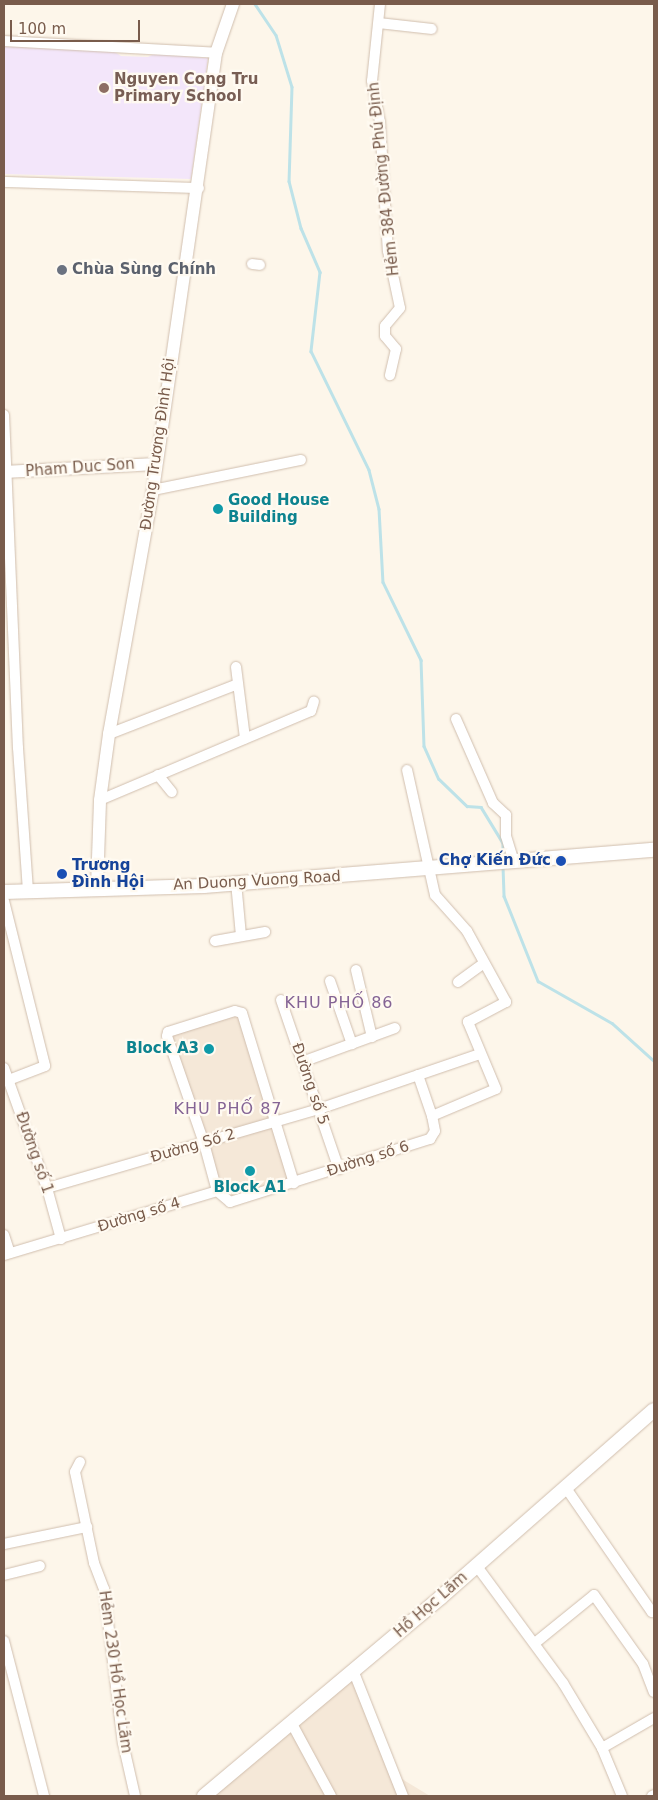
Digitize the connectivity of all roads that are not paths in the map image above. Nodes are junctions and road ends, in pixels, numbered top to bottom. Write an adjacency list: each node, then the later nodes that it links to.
1 (380, 4): 3 (street, Hẻm 384 Đường Phú Định)
2 (232, 9): 6 (street, Đường Trương Đình Hội)
3 (379, 23): 4 (street); 9 (street, Hẻm 384 Đường Phú Định)
4 (432, 29)
5 (4, 41): 6 (street)
6 (216, 53): 8 (street, Đường Trương Đình Hội)
7 (4, 182): 8 (street)
8 (199, 188): 12 (street, Đường Trương Đình Hội)
9 (390, 375)
10 (4, 415): 13 (street)
11 (301, 460): 14 (street)
12 (156, 464): 13 (street, Pham Duc Son); 14 (street, Đường Trương Đình Hội)
13 (6, 472): 15 (street)
14 (153, 490): 21 (street, Đường Trương Đình Hội)
15 (7, 517): 16 (street)
16 (8, 555): 32 (street)
17 (236, 667): 18 (street)
18 (238, 684): 21 (street); 22 (street)
19 (312, 706): 22 (street)
20 (456, 719): 28 (street)
21 (110, 734): 26 (street, Đường Trương Đình Hội)
22 (245, 738): 24 (street)
23 (407, 770): 29 (street)
24 (158, 775): 25 (street); 26 (street)
25 (172, 792)
26 (100, 800): 31 (street, Đường Trương Đình Hội)
27 (654, 850): 28 (main road, An Duong Vuong Road)
28 (512, 862): 29 (main road, An Duong Vuong Road)
29 (427, 870): 30 (main road, An Duong Vuong Road); 38 (street)
30 (236, 882): 31 (main road, An Duong Vuong Road); 36 (street)
31 (97, 887): 32 (main road, An Duong Vuong Road)
32 (28, 890): 33 (main road, An Duong Vuong Road)
33 (4, 892)
34 (4, 901): 50 (street)
35 (265, 932): 36 (street)
36 (241, 936): 37 (street)
37 (216, 941)
38 (483, 964): 41 (street); 46 (street)
39 (356, 970): 44 (street)
40 (330, 981): 45 (street)
41 (458, 982)
42 (280, 1000): 47 (street, Đường số 5)
43 (395, 1028): 44 (street)
44 (372, 1037): 45 (street)
45 (352, 1044): 47 (street)
46 (480, 1054): 49 (street, Đường Số 2); 52 (street)
47 (302, 1062): 51 (street, Đường số 5)
48 (4, 1068): 50 (street, Đường số 1)
49 (418, 1075): 51 (street, Đường Số 2); 52 (street)
50 (8, 1080): 57 (street, Đường số 1)
51 (319, 1109): 53 (street, Đường Số 2); 55 (street, Đường số 5)
52 (432, 1116): 55 (street, Đường số 6)
53 (275, 1122): 54 (street, Đường Số 2); 54 (street); 56 (street)
54 (204, 1143): 57 (street, Đường Số 2); 58 (street)
55 (340, 1169): 56 (street, Đường số 6)
56 (294, 1183): 58 (street, Đường số 6)
57 (47, 1188): 60 (street, Đường số 1)
58 (217, 1191): 60 (street, Đường số 4)
59 (4, 1235): 61 (street)
60 (61, 1239): 61 (street, Đường số 4)
61 (7, 1254)
62 (654, 1410): 64 (main road, Hồ Học Lãm)
63 (80, 1462): 65 (street, Hẻm 230 Hồ Học Lãm)
64 (566, 1488): 67 (main road, Hồ Học Lãm); 70 (street)
65 (87, 1527): 66 (street); 79 (street, Hẻm 230 Hồ Học Lãm)
66 (4, 1544)
67 (476, 1565): 72 (street); 73 (main road, Hồ Học Lãm)
68 (40, 1566): 69 (street)
69 (4, 1575)
70 (654, 1611)
71 (4, 1641): 78 (street)
72 (536, 1643): 74 (street); 77 (street)
73 (353, 1670): 76 (main road, Hồ Học Lãm); 82 (street)
74 (654, 1692)
75 (654, 1718): 77 (street)
76 (291, 1722): 80 (main road, Hồ Học Lãm); 81 (street)
77 (602, 1748): 83 (street)
78 (44, 1796)
79 (135, 1796)
80 (204, 1796)
81 (330, 1796)
82 (403, 1796)
83 (622, 1796)

